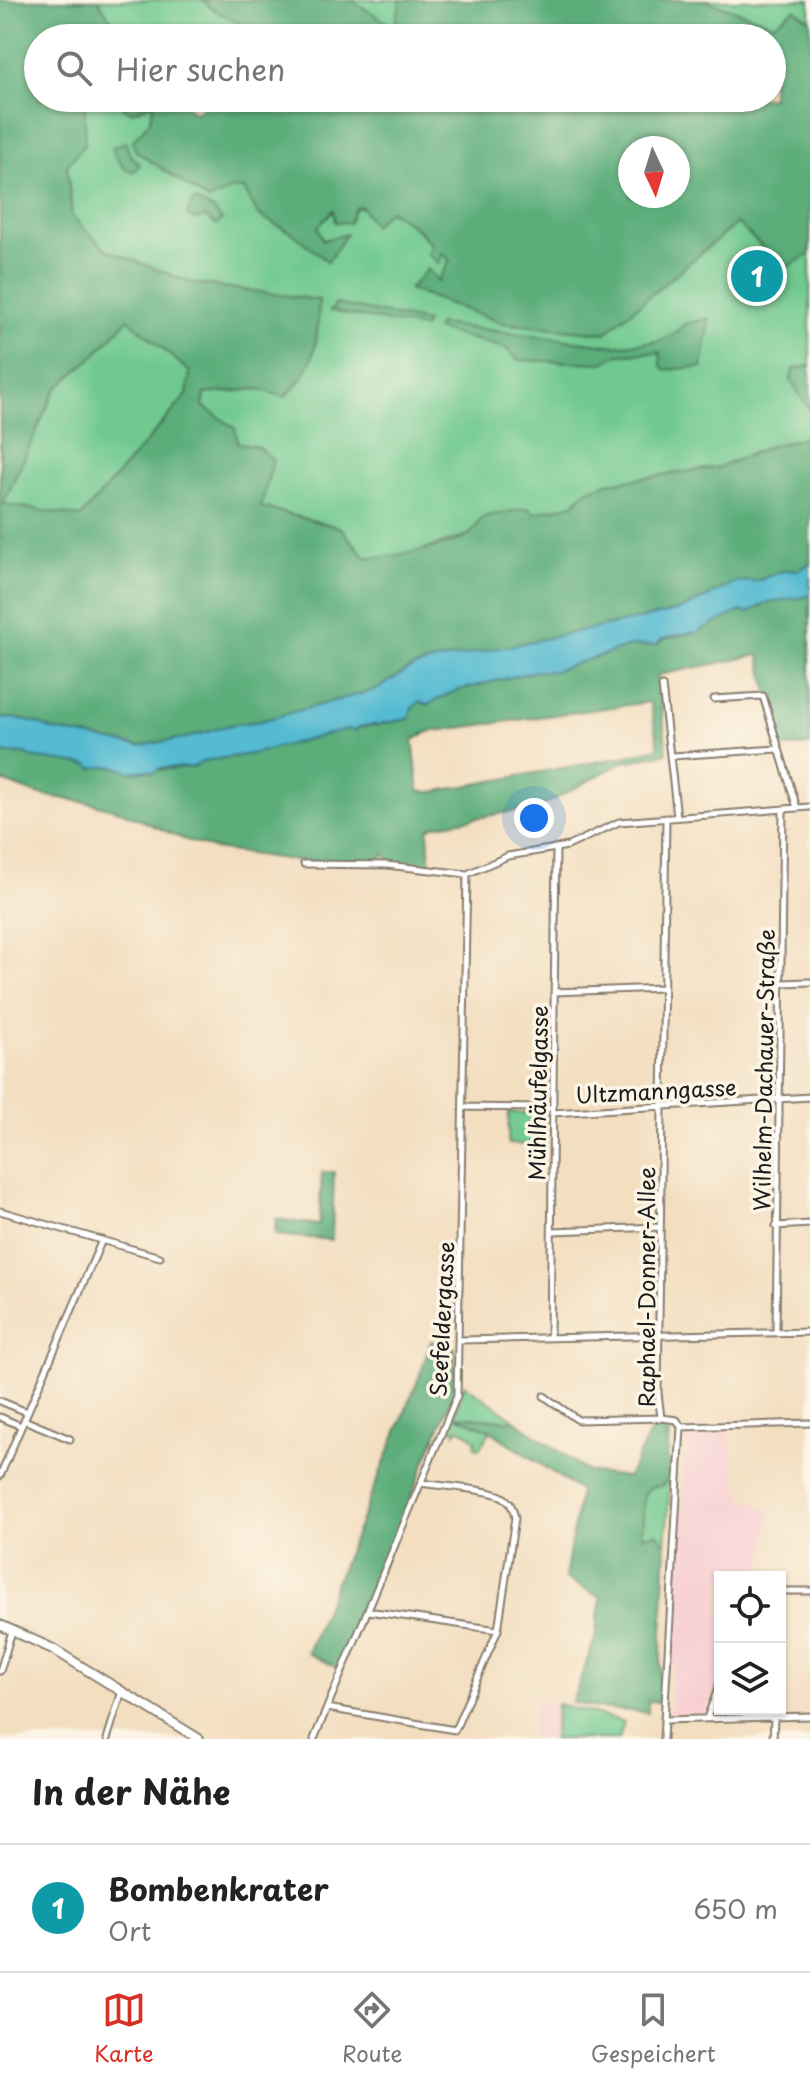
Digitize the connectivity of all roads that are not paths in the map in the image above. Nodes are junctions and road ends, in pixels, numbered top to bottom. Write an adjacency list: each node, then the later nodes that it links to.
1 (662, 686): 4 (street)
2 (714, 699): 3 (street)
3 (778, 749): 4 (street); 6 (street)
4 (672, 756): 8 (street)
5 (810, 807): 6 (street)
6 (797, 808): 7 (street)
7 (783, 809): 8 (street); 14 (street, Wilhelm-Dachauer-Straße)
8 (677, 817): 9 (street)
9 (666, 818): 10 (street); 15 (street, Raphael-Donner-Allee)
10 (556, 849): 12 (street); 16 (street, Mühlhäufelgasse)
11 (304, 864): 12 (street)
12 (467, 874): 20 (street, Seefeldergasse)
13 (810, 982): 14 (street)
14 (781, 983): 18 (street, Wilhelm-Dachauer-Straße)
15 (663, 988): 16 (street); 19 (street, Raphael-Donner-Allee)
16 (554, 992): 21 (street, Mühlhäufelgasse)
17 (810, 1097): 18 (street, Ultzmanngasse)
18 (778, 1099): 19 (street, Ultzmanngasse); 24 (street, Wilhelm-Dachauer-Straße)
19 (662, 1106): 21 (street, Ultzmanngasse); 25 (street, Raphael-Donner-Allee)
20 (463, 1107): 21 (street, Ultzmanngasse); 33 (street, Seefeldergasse)
21 (552, 1110): 26 (street, Mühlhäufelgasse)
22 (0, 1211): 27 (street)
23 (810, 1224): 24 (street)
24 (776, 1226): 29 (street, Wilhelm-Dachauer-Straße)
25 (660, 1227): 26 (street); 31 (street, Raphael-Donner-Allee)
26 (552, 1231): 32 (street, Mühlhäufelgasse)
27 (102, 1240): 28 (street); 36 (street)
28 (160, 1257)
29 (776, 1332): 30 (street); 31 (street)
30 (810, 1332)
31 (658, 1336): 32 (street); 38 (street, Raphael-Donner-Allee)
32 (550, 1337): 33 (street)
33 (460, 1340): 44 (street, Seefeldergasse)
34 (544, 1396): 38 (street)
35 (0, 1401): 36 (street)
36 (27, 1412): 39 (street)
37 (0, 1417): 39 (street)
38 (661, 1418): 41 (street, Raphael-Donner-Allee)
39 (23, 1423): 42 (street); 43 (street)
40 (810, 1423): 41 (street)
41 (681, 1427): 58 (street, Raphael-Donner-Allee)
42 (70, 1439)
43 (0, 1476)
44 (421, 1483): 47 (street, Seefeldergasse); 50 (street)
45 (786, 1591): 46 (street)
46 (810, 1591)
47 (368, 1611): 50 (street); 54 (street, Seefeldergasse)
48 (0, 1625): 49 (main road)
49 (12, 1630): 51 (street); 52 (main road)
50 (498, 1630): 54 (street)
51 (0, 1671)
52 (123, 1690): 59 (street); 60 (main road)
53 (714, 1699): 57 (street)
54 (327, 1708): 61 (street, Seefeldergasse)
55 (810, 1716): 56 (street)
56 (774, 1717): 57 (street); 63 (street)
57 (707, 1718): 58 (street)
58 (664, 1720): 62 (street, Raphael-Donner-Allee)
59 (107, 1739)
60 (199, 1739)
61 (314, 1739)
62 (663, 1739)
63 (773, 1739)

